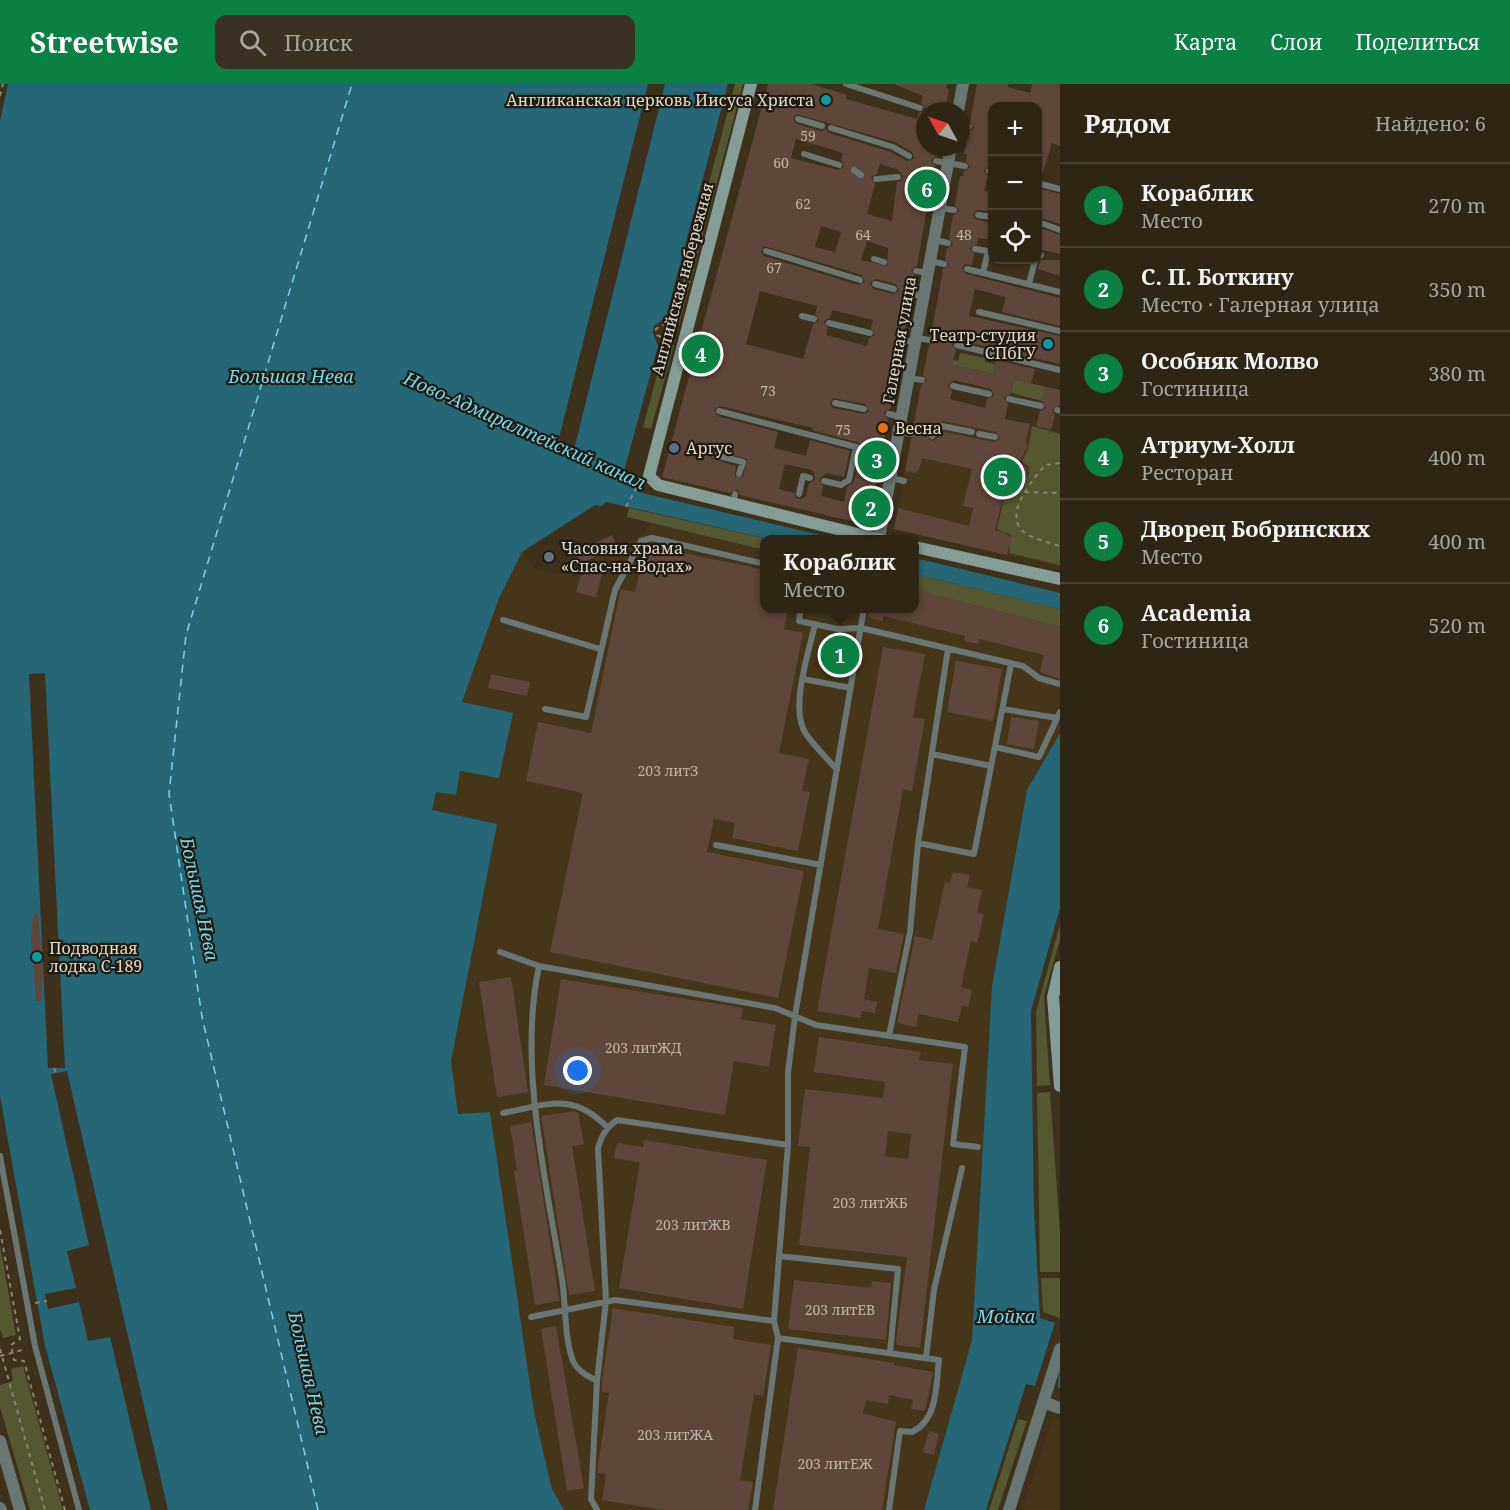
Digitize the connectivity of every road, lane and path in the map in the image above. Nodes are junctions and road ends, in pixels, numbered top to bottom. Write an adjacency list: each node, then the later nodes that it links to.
1 (3, 84): 5 (path)
2 (751, 84): 82 (main road, Английская набережная)
3 (846, 84): 7 (lane)
4 (963, 84): 6 (street)
5 (0, 96)
6 (960, 102)
7 (916, 107)
8 (798, 119): 9 (lane)
9 (822, 126)
10 (831, 128): 12 (lane)
11 (804, 154): 15 (lane)
12 (909, 156)
13 (946, 156): 14 (street, Галерная улица)
14 (942, 162): 16 (lane); 23 (street, Галерная улица)
15 (839, 165)
16 (965, 165)
17 (854, 170): 18 (lane)
18 (861, 175)
19 (898, 177): 20 (lane)
20 (876, 179)
21 (1042, 184): 22 (lane)
22 (1060, 189)
23 (940, 208): 24 (lane); 29 (street, Галерная улица)
24 (954, 210)
25 (978, 215): 26 (lane)
26 (988, 216)
27 (1042, 223): 28 (lane)
28 (1060, 230)
29 (934, 240): 30 (lane); 37 (street, Галерная улица)
30 (948, 243)
31 (975, 249): 39 (lane)
32 (766, 251): 40 (lane)
33 (874, 259): 34 (lane)
34 (884, 262)
35 (944, 264): 37 (lane)
36 (1035, 264): 42 (lane)
37 (925, 269): 53 (street, Галерная улица)
38 (967, 269): 39 (lane)
39 (983, 273): 42 (lane)
40 (860, 280)
41 (875, 284): 43 (lane)
42 (1029, 284): 44 (lane)
43 (894, 289)
44 (1060, 292)
45 (979, 312): 50 (lane)
46 (802, 316): 47 (lane)
47 (814, 319)
48 (829, 322): 51 (lane)
49 (664, 324): 52 (path)
50 (1060, 331)
51 (870, 333)
52 (661, 337)
53 (912, 340): 54 (lane); 57 (street, Галерная улица)
54 (930, 340)
55 (957, 345): 56 (lane)
56 (1060, 370)
57 (909, 378): 58 (lane); 66 (street, Галерная улица)
58 (922, 380)
59 (953, 386): 60 (lane)
60 (989, 394)
61 (1010, 399): 63 (lane)
62 (835, 403): 64 (lane)
63 (1041, 406)
64 (864, 410)
65 (719, 411): 76 (lane)
66 (899, 432): 67 (lane); 72 (street, Галерная улица)
67 (912, 434)
68 (932, 436): 69 (lane)
69 (994, 437)
70 (882, 453): 72 (lane)
71 (715, 455): 74 (lane)
72 (895, 456): 83 (street, Галерная улица)
73 (1060, 463): 78 (path)
74 (739, 474)
75 (810, 478): 80 (lane)
76 (824, 481)
77 (637, 487): 81 (path)
78 (1026, 492): 79 (path); 84 (path)
79 (1060, 493)
80 (799, 494)
81 (626, 507)
82 (866, 535)
83 (881, 535)
84 (1060, 546)
85 (919, 548): 87 (main road)
86 (760, 563): 93 (lane)
87 (1060, 579)
88 (800, 613): 91 (lane)
89 (863, 613): 92 (lane)
90 (503, 620): 93 (lane)
91 (815, 624): 92 (lane); 96 (lane)
92 (861, 628): 94 (lane); 98 (lane)
93 (600, 649): 99 (lane)
94 (948, 649): 95 (lane); 103 (lane)
95 (1011, 664): 97 (lane); 100 (lane)
96 (803, 679): 98 (lane); 105 (lane)
97 (1060, 684)
98 (851, 688): 105 (lane)
99 (544, 709)
100 (1003, 709): 101 (lane); 102 (lane)
101 (1059, 715): 102 (lane)
102 (995, 747): 104 (lane)
103 (932, 754): 104 (lane); 106 (lane)
104 (992, 766): 106 (lane)
105 (837, 770): 108 (lane)
106 (918, 843): 114 (lane)
107 (716, 845): 108 (lane)
108 (821, 865): 112 (lane)
109 (500, 952): 110 (lane)
110 (539, 966): 112 (lane); 118 (lane)
111 (1060, 967): 113 (main road)
112 (795, 1016): 114 (lane); 121 (lane)
113 (1058, 1023): 117 (main road)
114 (890, 1036): 122 (lane)
115 (54, 1068): 116 (path)
116 (56, 1073)
117 (1060, 1086)
118 (534, 1108): 119 (lane); 120 (lane); 130 (lane)
119 (503, 1113)
120 (607, 1127): 121 (lane); 128 (lane)
121 (788, 1145): 126 (lane)
122 (978, 1147)
123 (0, 1156): 148 (lane)
124 (962, 1168): 140 (lane)
125 (0, 1230): 137 (path)
126 (779, 1256): 132 (lane); 138 (lane)
127 (47, 1301): 129 (path)
128 (606, 1301): 130 (lane); 132 (lane); 141 (lane)
129 (30, 1304)
130 (566, 1309): 131 (lane); 141 (lane)
131 (531, 1317)
132 (774, 1321): 133 (lane)
133 (778, 1338): 138 (lane); 150 (lane)
134 (0, 1349): 139 (path)
135 (25, 1349): 137 (path)
136 (1060, 1349): 142 (street)
137 (12, 1353): 139 (path); 147 (path)
138 (890, 1353): 140 (lane)
139 (1, 1356): 146 (path)
140 (926, 1358): 151 (lane)
141 (597, 1381): 149 (lane)
142 (1043, 1402): 143 (street); 152 (street)
143 (1060, 1408)
144 (0, 1441): 145 (street)
145 (20, 1510)
146 (45, 1510)
147 (65, 1510)
148 (79, 1510)
149 (597, 1510)
150 (755, 1510)
151 (889, 1510)
152 (1009, 1510)

